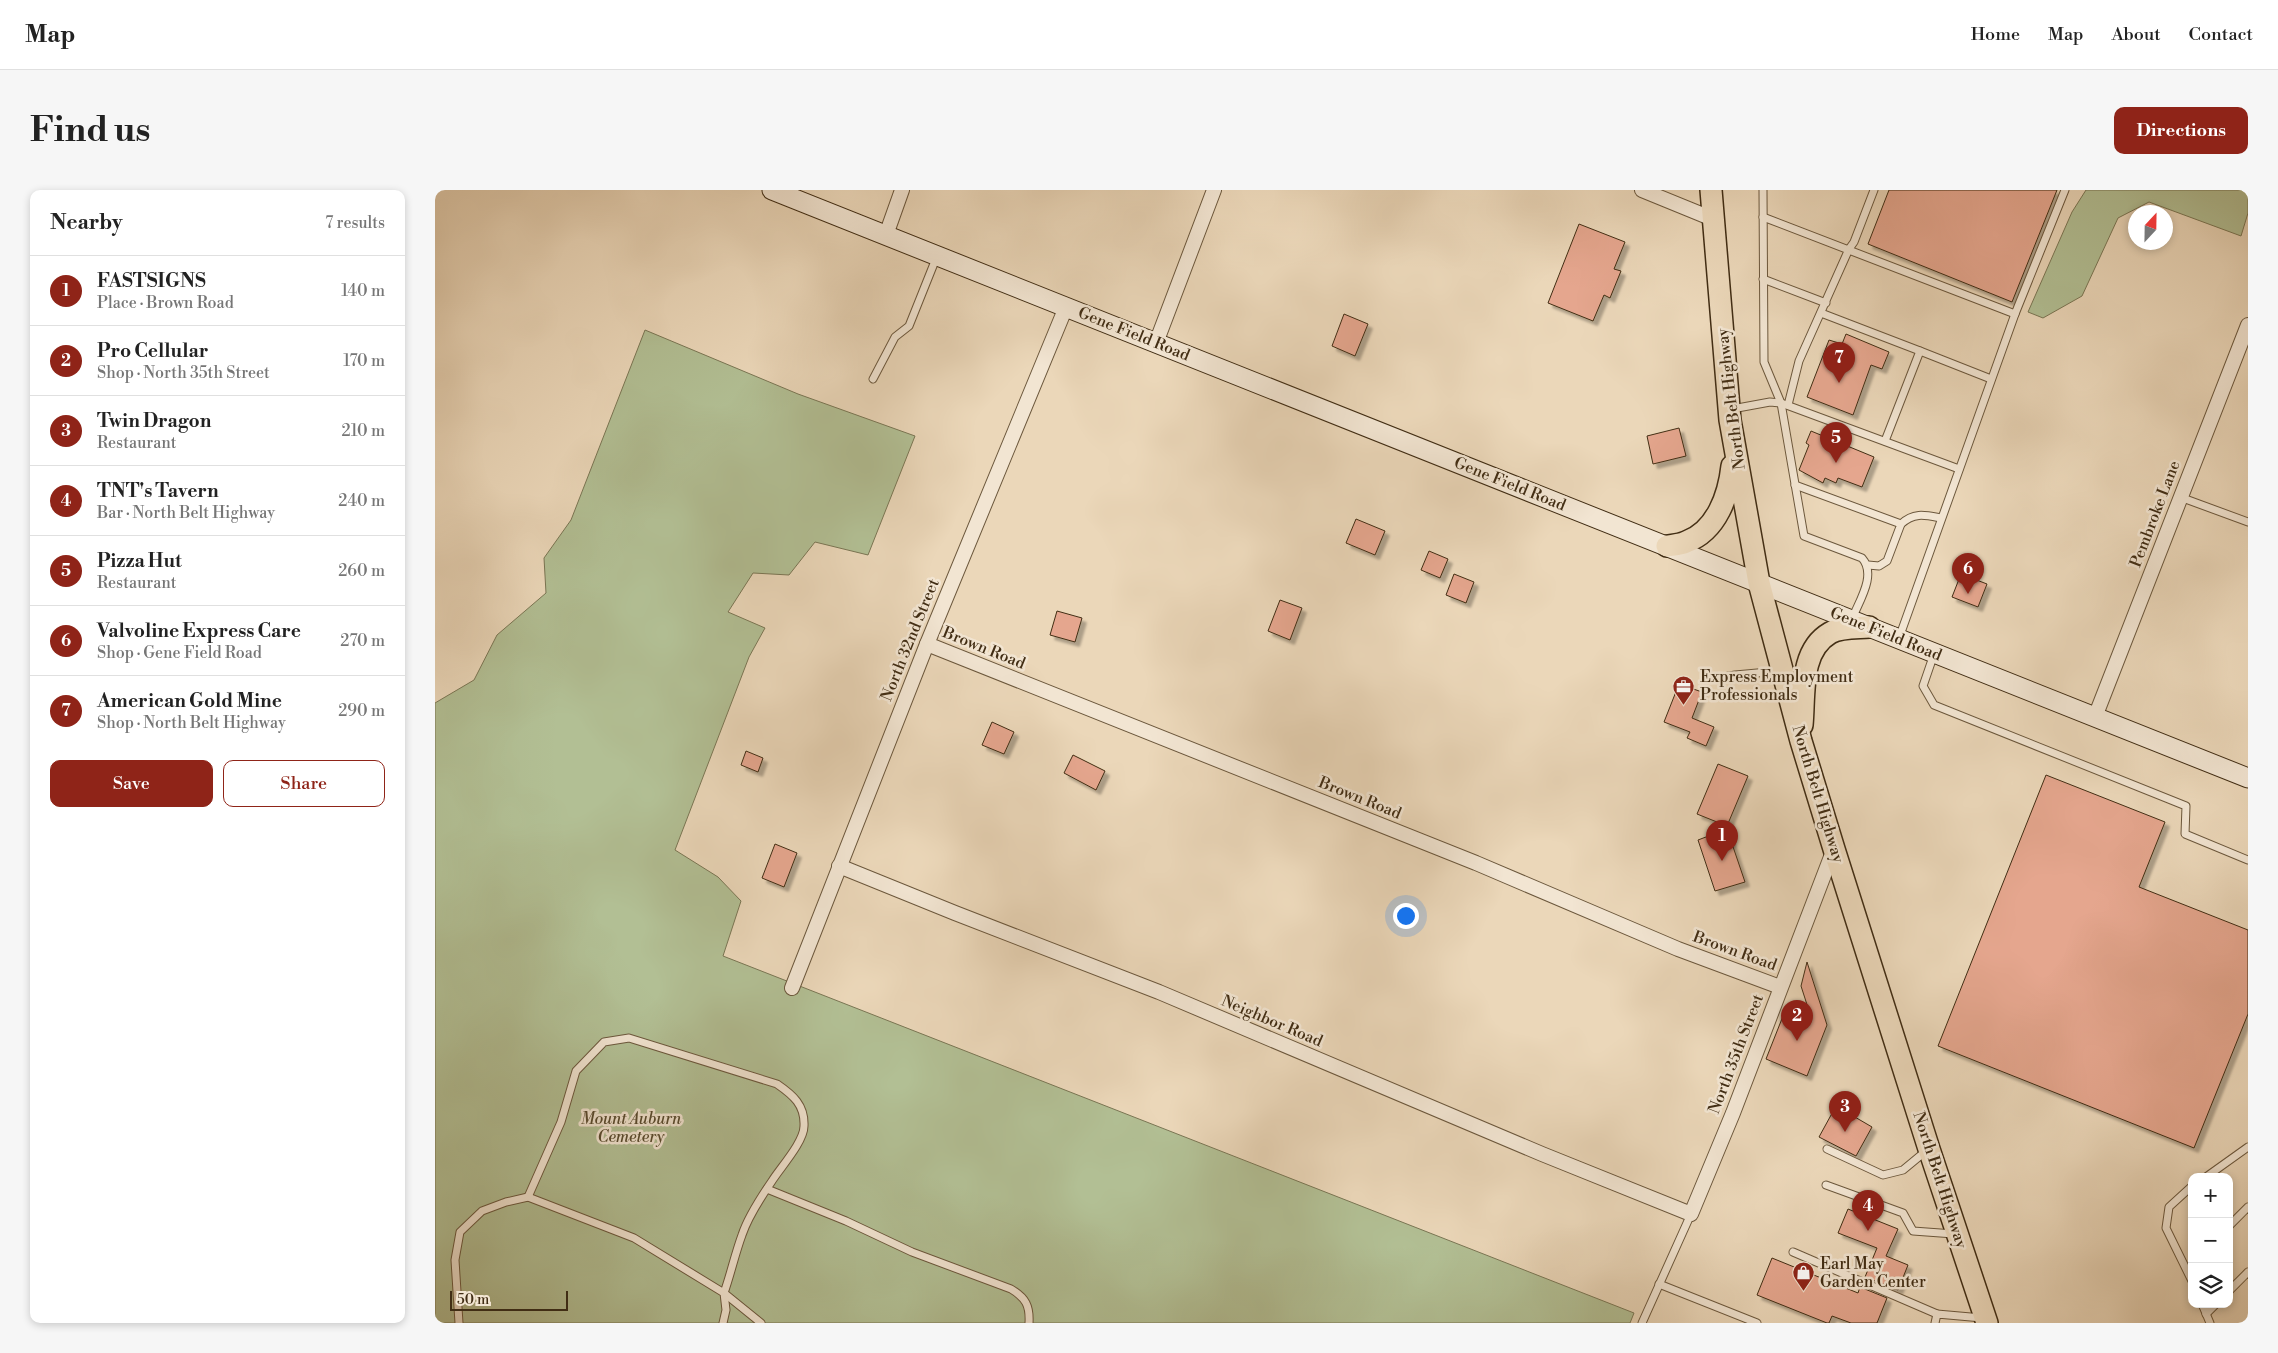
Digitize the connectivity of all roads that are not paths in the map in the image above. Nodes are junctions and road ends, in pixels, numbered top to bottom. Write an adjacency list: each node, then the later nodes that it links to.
1 (772, 190): 11 (street, Gene Field Road)
2 (902, 190): 11 (street)
3 (1214, 190): 20 (street)
4 (1642, 190): 10 (street)
5 (1711, 190): 10 (main road, North Belt Highway)
6 (1763, 190): 9 (lane)
7 (1874, 190): 12 (lane)
8 (2065, 190): 18 (lane)
9 (1763, 217): 12 (lane); 14 (lane)
10 (1713, 219): 25 (main road, North Belt Highway)
11 (886, 235): 13 (street, Gene Field Road)
12 (1849, 249): 15 (lane); 18 (lane)
13 (937, 256): 16 (street, Gene Field Road); 22 (lane)
14 (1763, 279): 15 (lane); 24 (lane)
15 (1826, 303): 17 (lane)
16 (1066, 307): 20 (street, Gene Field Road); 39 (street, North 32nd Street)
17 (1821, 313): 21 (lane); 24 (lane)
18 (2015, 314): 23 (lane)
19 (2248, 325): 30 (street, Pembroke Lane)
20 (1156, 343): 34 (street, Gene Field Road)
21 (1920, 351): 23 (lane); 26 (lane)
22 (873, 379)
23 (1991, 379): 28 (lane)
24 (1784, 404): 25 (lane); 26 (lane); 29 (lane)
25 (1729, 410): 27 (main road, North Belt Highway)
26 (1885, 441): 28 (lane)
27 (1734, 446): 34 (main road); 36 (main road, North Belt Highway)
28 (1959, 469): 31 (lane)
29 (1795, 485): 33 (lane); 35 (lane)
30 (2180, 497): 32 (lane); 43 (street, Pembroke Lane)
31 (1941, 518): 33 (lane); 38 (lane)
32 (2248, 522)
33 (1901, 524): 35 (lane)
34 (1667, 546): 36 (street, Gene Field Road)
35 (1869, 565): 37 (lane)
36 (1759, 583): 37 (street, Gene Field Road); 41 (main road, North Belt Highway)
37 (1860, 623): 38 (street, Gene Field Road); 44 (main road)
38 (1899, 638): 40 (street, Gene Field Road)
39 (927, 644): 48 (street, North 32nd Street); 49 (street, Brown Road)
40 (1934, 653): 43 (street, Gene Field Road); 47 (lane)
41 (1782, 670): 42 (lane); 44 (main road, North Belt Highway)
42 (1713, 679)
43 (2095, 717): 45 (street, Gene Field Road)
44 (1801, 741): 46 (main road, North Belt Highway)
45 (2248, 778)
46 (1834, 849): 49 (street, North 35th Street); 53 (main road, North Belt Highway)
47 (2248, 860)
48 (839, 866): 50 (street, North 32nd Street); 60 (street, Neighbor Road)
49 (1780, 987): 60 (street, North 35th Street)
50 (792, 988)
51 (2248, 1147): 54 (lane)
52 (1827, 1149): 53 (lane)
53 (1929, 1149): 62 (main road, North Belt Highway)
54 (2212, 1173)
55 (1826, 1185): 62 (lane)
56 (767, 1189): 58 (lane); 68 (lane); 77 (lane)
57 (2188, 1189): 64 (lane)
58 (528, 1197): 68 (lane); 74 (lane)
59 (2248, 1207): 61 (lane)
60 (1691, 1214): 66 (lane)
61 (2233, 1222)
62 (1957, 1234): 73 (main road, North Belt Highway)
63 (1793, 1252): 71 (lane)
64 (2188, 1264)
65 (2248, 1272): 67 (lane)
66 (1659, 1284): 78 (lane); 79 (lane)
67 (2233, 1287)
68 (723, 1293): 75 (lane); 76 (lane)
69 (2204, 1308): 72 (lane)
70 (2211, 1308): 72 (lane)
71 (1937, 1314): 73 (lane); 80 (lane)
72 (2206, 1314): 81 (lane)
73 (1986, 1321)
74 (459, 1323)
75 (723, 1323)
76 (761, 1323)
77 (1029, 1323)
78 (1642, 1323)
79 (1757, 1323)
80 (1935, 1323)
81 (2210, 1323)

